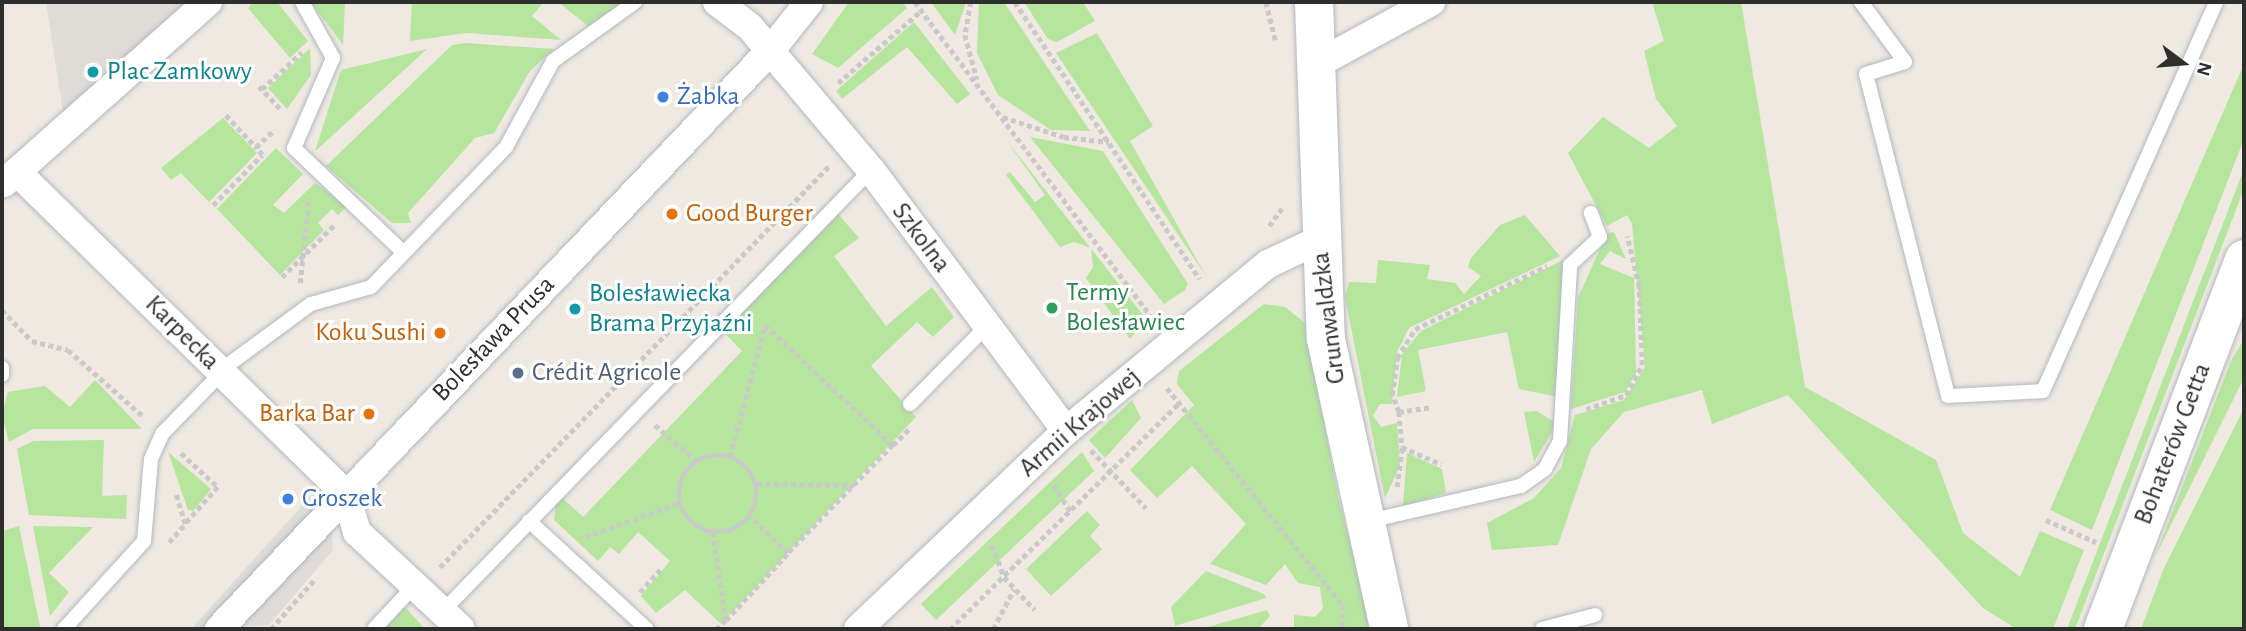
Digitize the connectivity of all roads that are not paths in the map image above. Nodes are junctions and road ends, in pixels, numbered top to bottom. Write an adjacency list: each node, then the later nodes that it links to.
1 (208, 2): 13 (street)
2 (302, 2): 16 (lane)
3 (635, 2): 16 (lane)
4 (717, 2): 10 (street, Szkolna)
5 (809, 2): 10 (street, Bolesława Prusa)
6 (1314, 2): 11 (street, Grunwaldzka)
7 (1431, 2): 11 (street)
8 (1861, 2): 9 (lane)
9 (2216, 2)
10 (771, 50): 12 (street, Szkolna); 24 (street, Bolesława Prusa)
11 (1317, 64): 15 (street, Grunwaldzka)
12 (864, 176): 18 (street, Szkolna); 26 (lane)
13 (9, 178): 20 (street, Karpecka)
14 (1591, 213): 25 (lane)
15 (1320, 240): 23 (street, Armii Krajowej); 25 (street, Grunwaldzka)
16 (404, 253): 20 (lane)
17 (2244, 260): 37 (street, Bohaterów Getta)
18 (987, 326): 22 (lane); 23 (street, Szkolna)
19 (2, 368): 21 (lane)
20 (221, 372): 24 (street, Karpecka); 30 (lane)
21 (2, 376)
22 (910, 404)
23 (1077, 439): 34 (street, Armii Krajowej)
24 (346, 494): 27 (street); 31 (street, Bolesława Prusa)
25 (1382, 518): 35 (street, Grunwaldzka)
26 (529, 521): 29 (lane); 33 (lane)
27 (421, 579): 29 (street); 32 (lane)
28 (1595, 615): 36 (lane)
29 (452, 621)
30 (64, 629)
31 (219, 629)
32 (374, 629)
33 (647, 629)
34 (858, 629)
35 (1389, 629)
36 (1542, 629)
37 (2103, 629)

